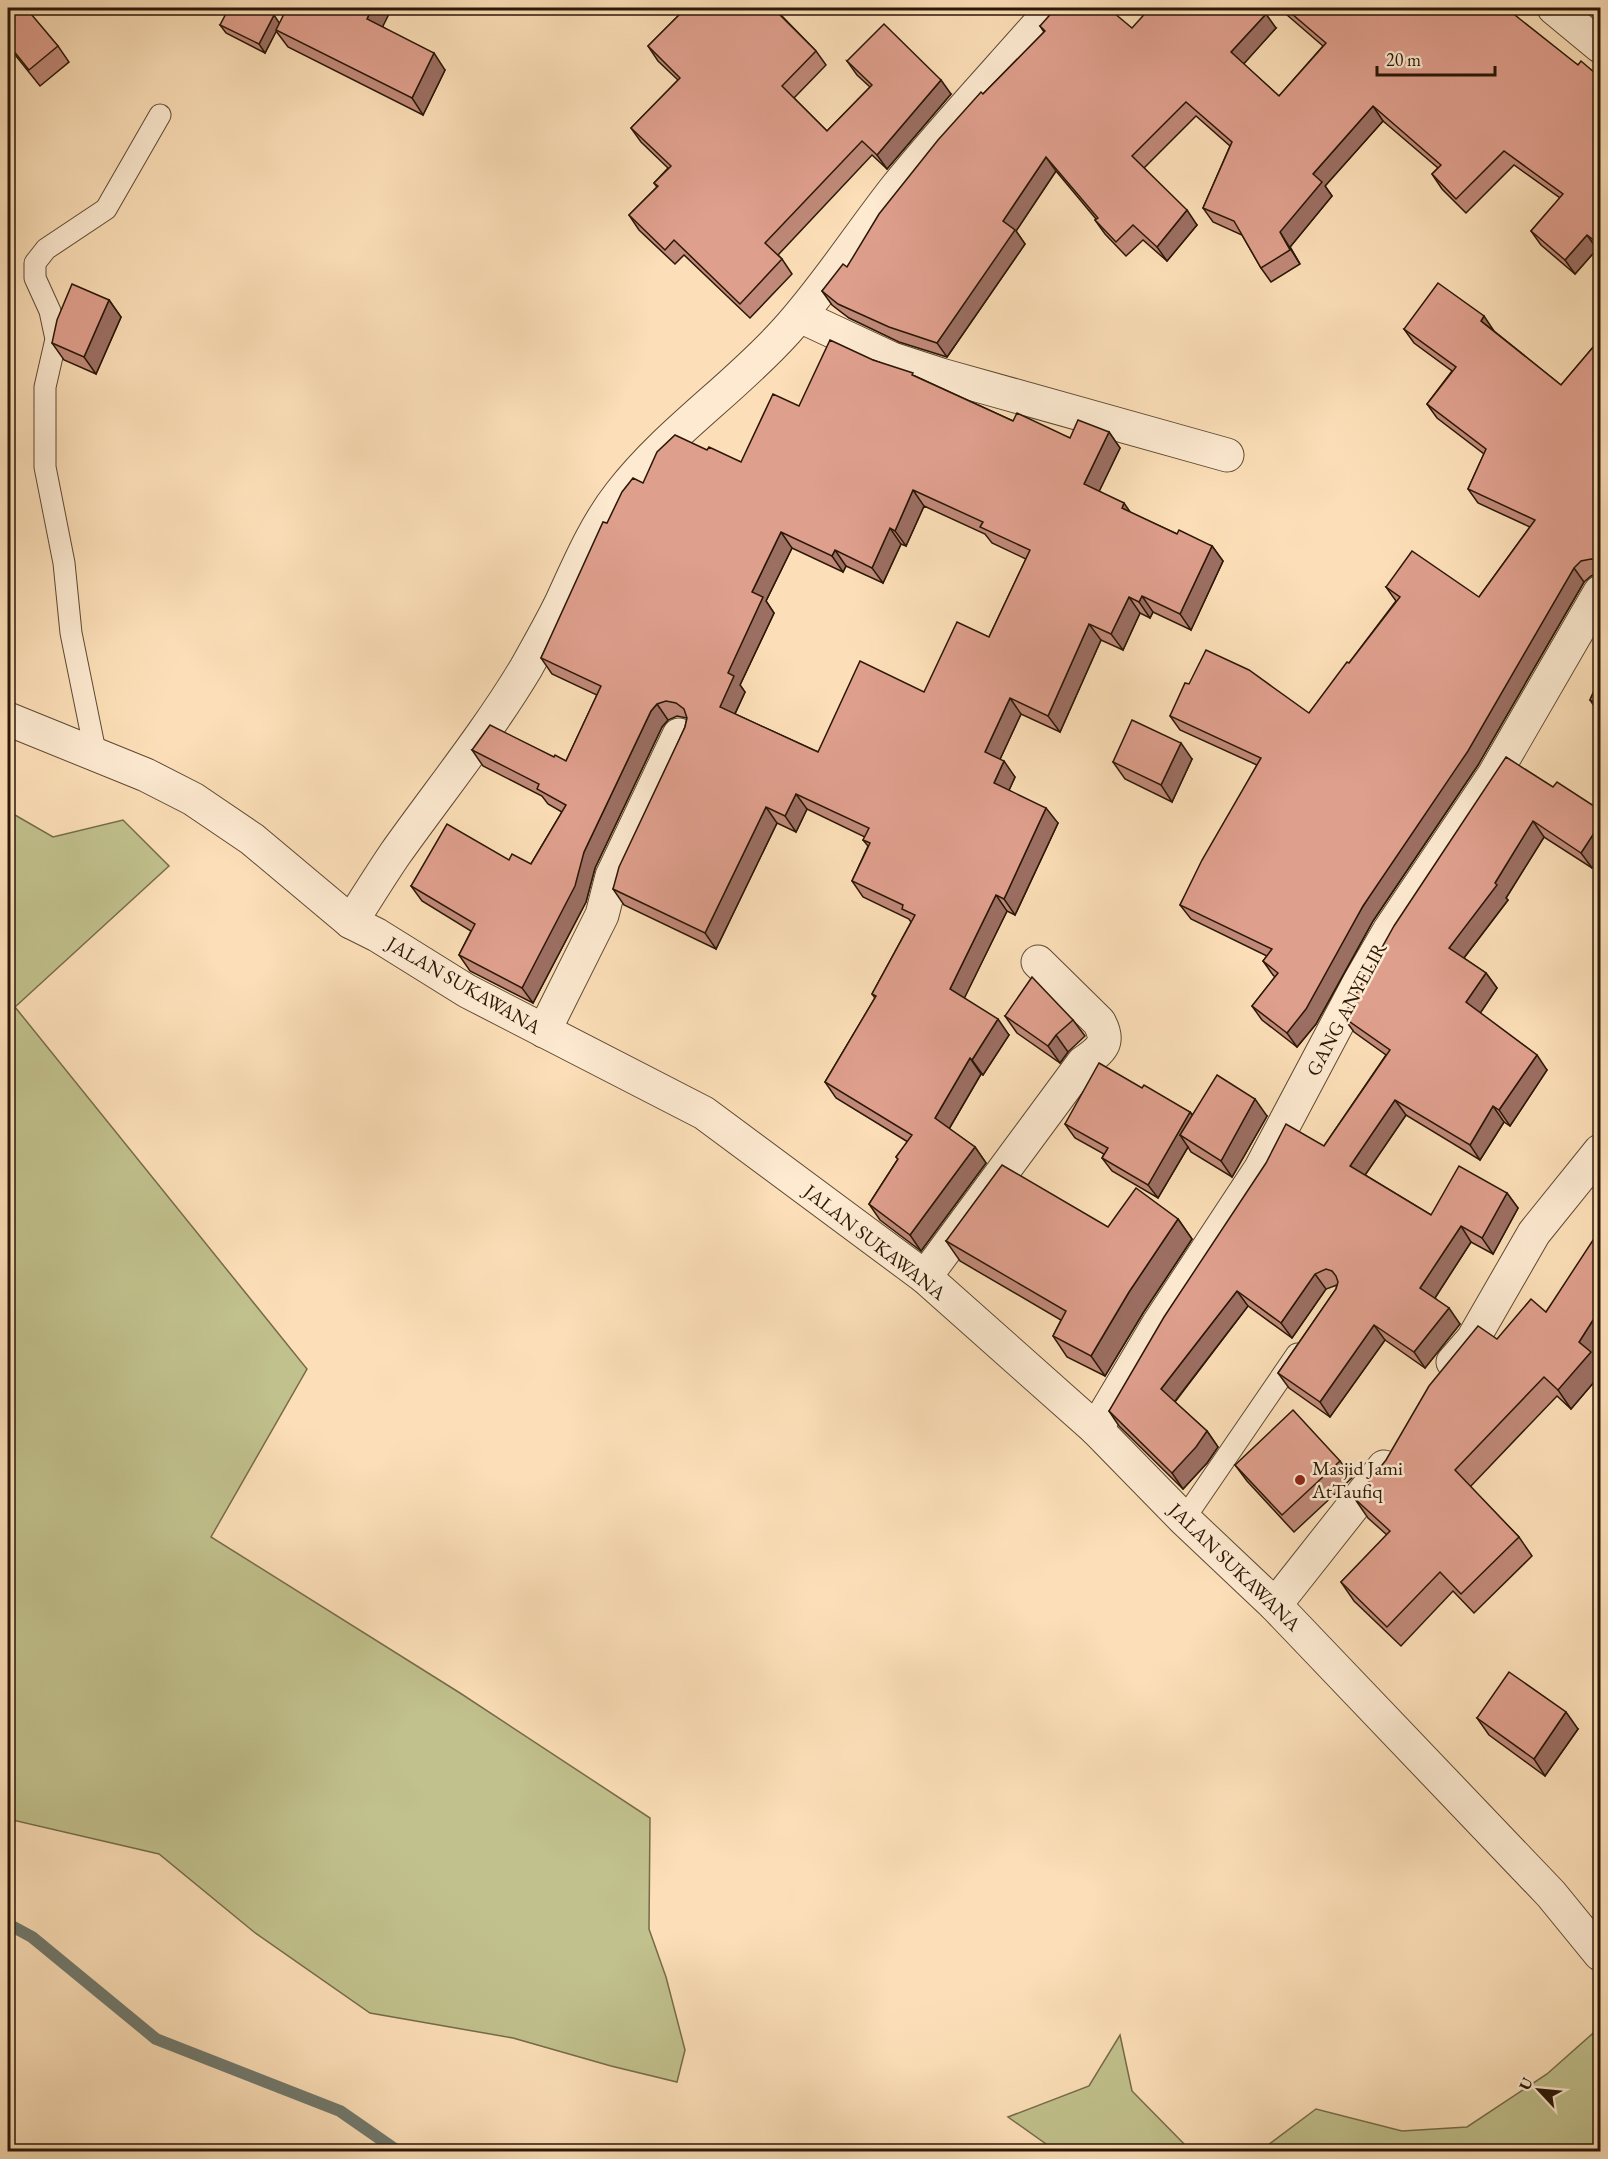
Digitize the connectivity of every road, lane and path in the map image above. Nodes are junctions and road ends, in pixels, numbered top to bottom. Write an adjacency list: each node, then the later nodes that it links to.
1 (1053, 8): 5 (street)
2 (1554, 8): 3 (street)
3 (1600, 46)
4 (160, 115): 10 (lane)
5 (800, 316): 6 (street); 11 (street)
6 (1227, 455)
7 (1600, 592): 18 (street, GANG ANYELIR)
8 (8, 719): 10 (street, JALAN SUKAWANA)
9 (679, 735): 13 (street)
10 (96, 756): 11 (street, JALAN SUKAWANA)
11 (351, 922): 13 (street, JALAN SUKAWANA)
12 (1038, 962): 15 (street)
13 (544, 1031): 15 (street, JALAN SUKAWANA)
14 (1600, 1151): 17 (street)
15 (925, 1277): 18 (street, JALAN SUKAWANA)
16 (1310, 1335): 20 (lane)
17 (1434, 1385)
18 (1096, 1429): 20 (street, JALAN SUKAWANA)
19 (1399, 1441): 21 (street)
20 (1184, 1519): 21 (street, JALAN SUKAWANA)
21 (1275, 1605): 22 (street, JALAN SUKAWANA)
22 (1600, 1954)

